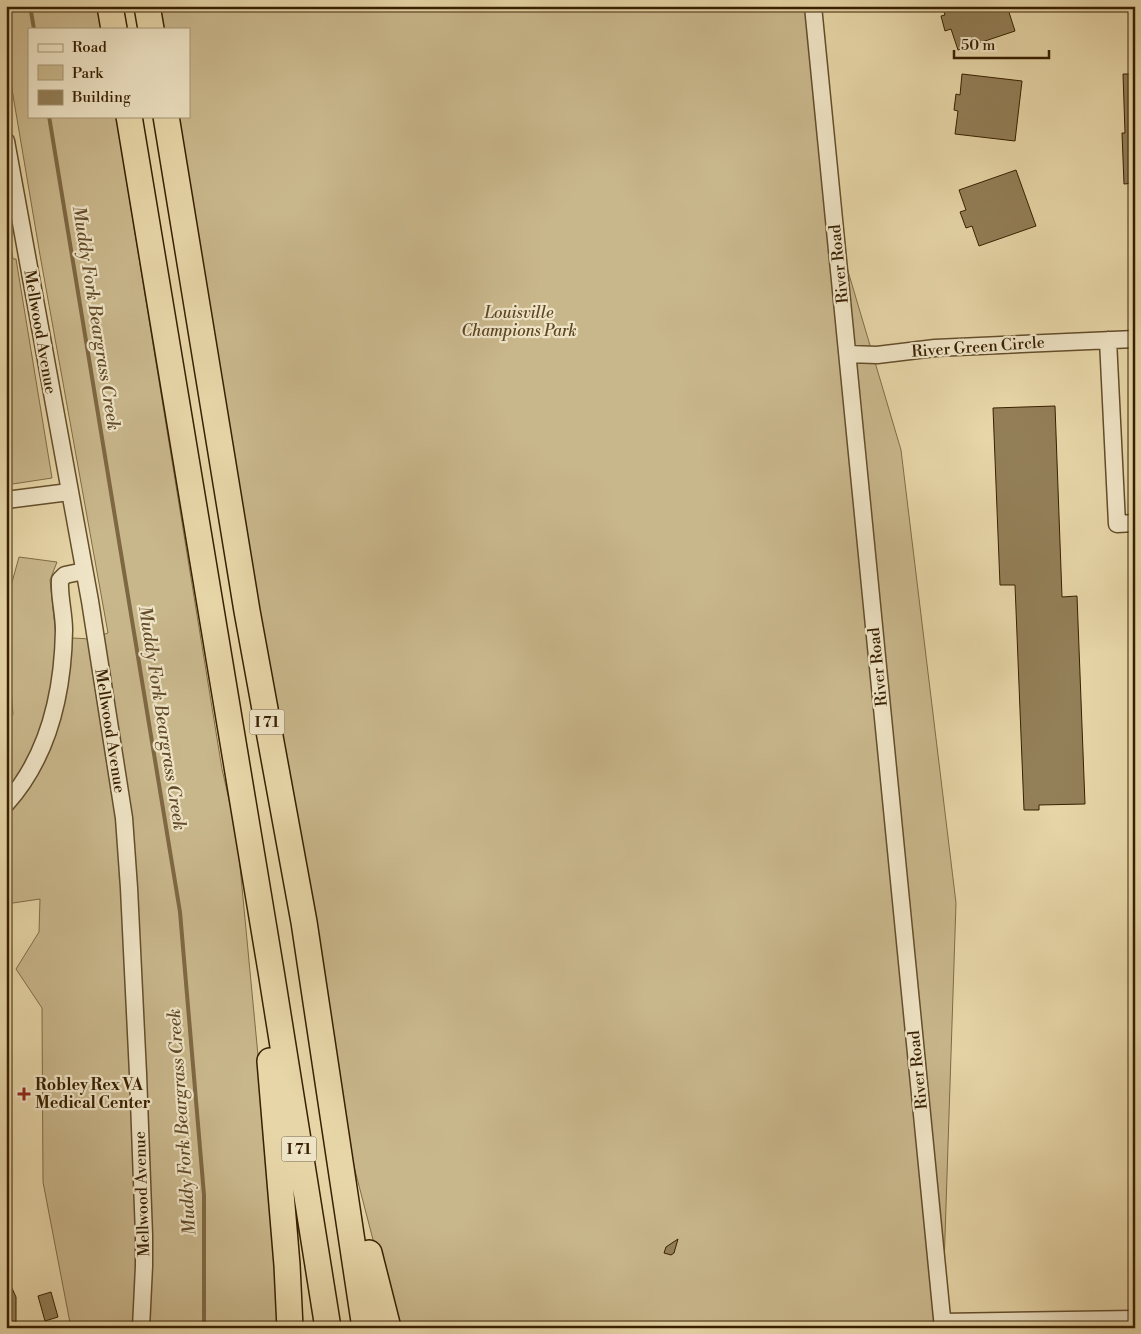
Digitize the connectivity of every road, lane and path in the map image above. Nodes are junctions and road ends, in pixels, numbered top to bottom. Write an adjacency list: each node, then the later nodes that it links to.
1 (110, 6): 4 (highway)
2 (148, 6): 5 (highway)
3 (813, 6): 11 (street, River Road)
4 (114, 28)
5 (151, 28)
6 (128, 118): 18 (highway, I 71)
7 (166, 118): 17 (highway, I 71)
8 (6, 141): 12 (street, Mellwood Avenue)
9 (1135, 339): 10 (street, River Green Circle)
10 (1108, 340): 11 (street, River Green Circle); 14 (street)
11 (848, 354): 20 (street, River Road)
12 (69, 492): 13 (street); 15 (street, Mellwood Avenue)
13 (6, 500)
14 (1135, 523)
15 (84, 571): 16 (street); 21 (street, Mellwood Avenue)
16 (6, 804)
17 (304, 922): 24 (highway, I 71); 25 (highway)
18 (271, 971): 22 (highway); 23 (highway, I 71)
19 (1135, 1319): 20 (street)
20 (943, 1325)
21 (140, 1328)
22 (290, 1328)
23 (328, 1328)
24 (366, 1328)
25 (388, 1328)

